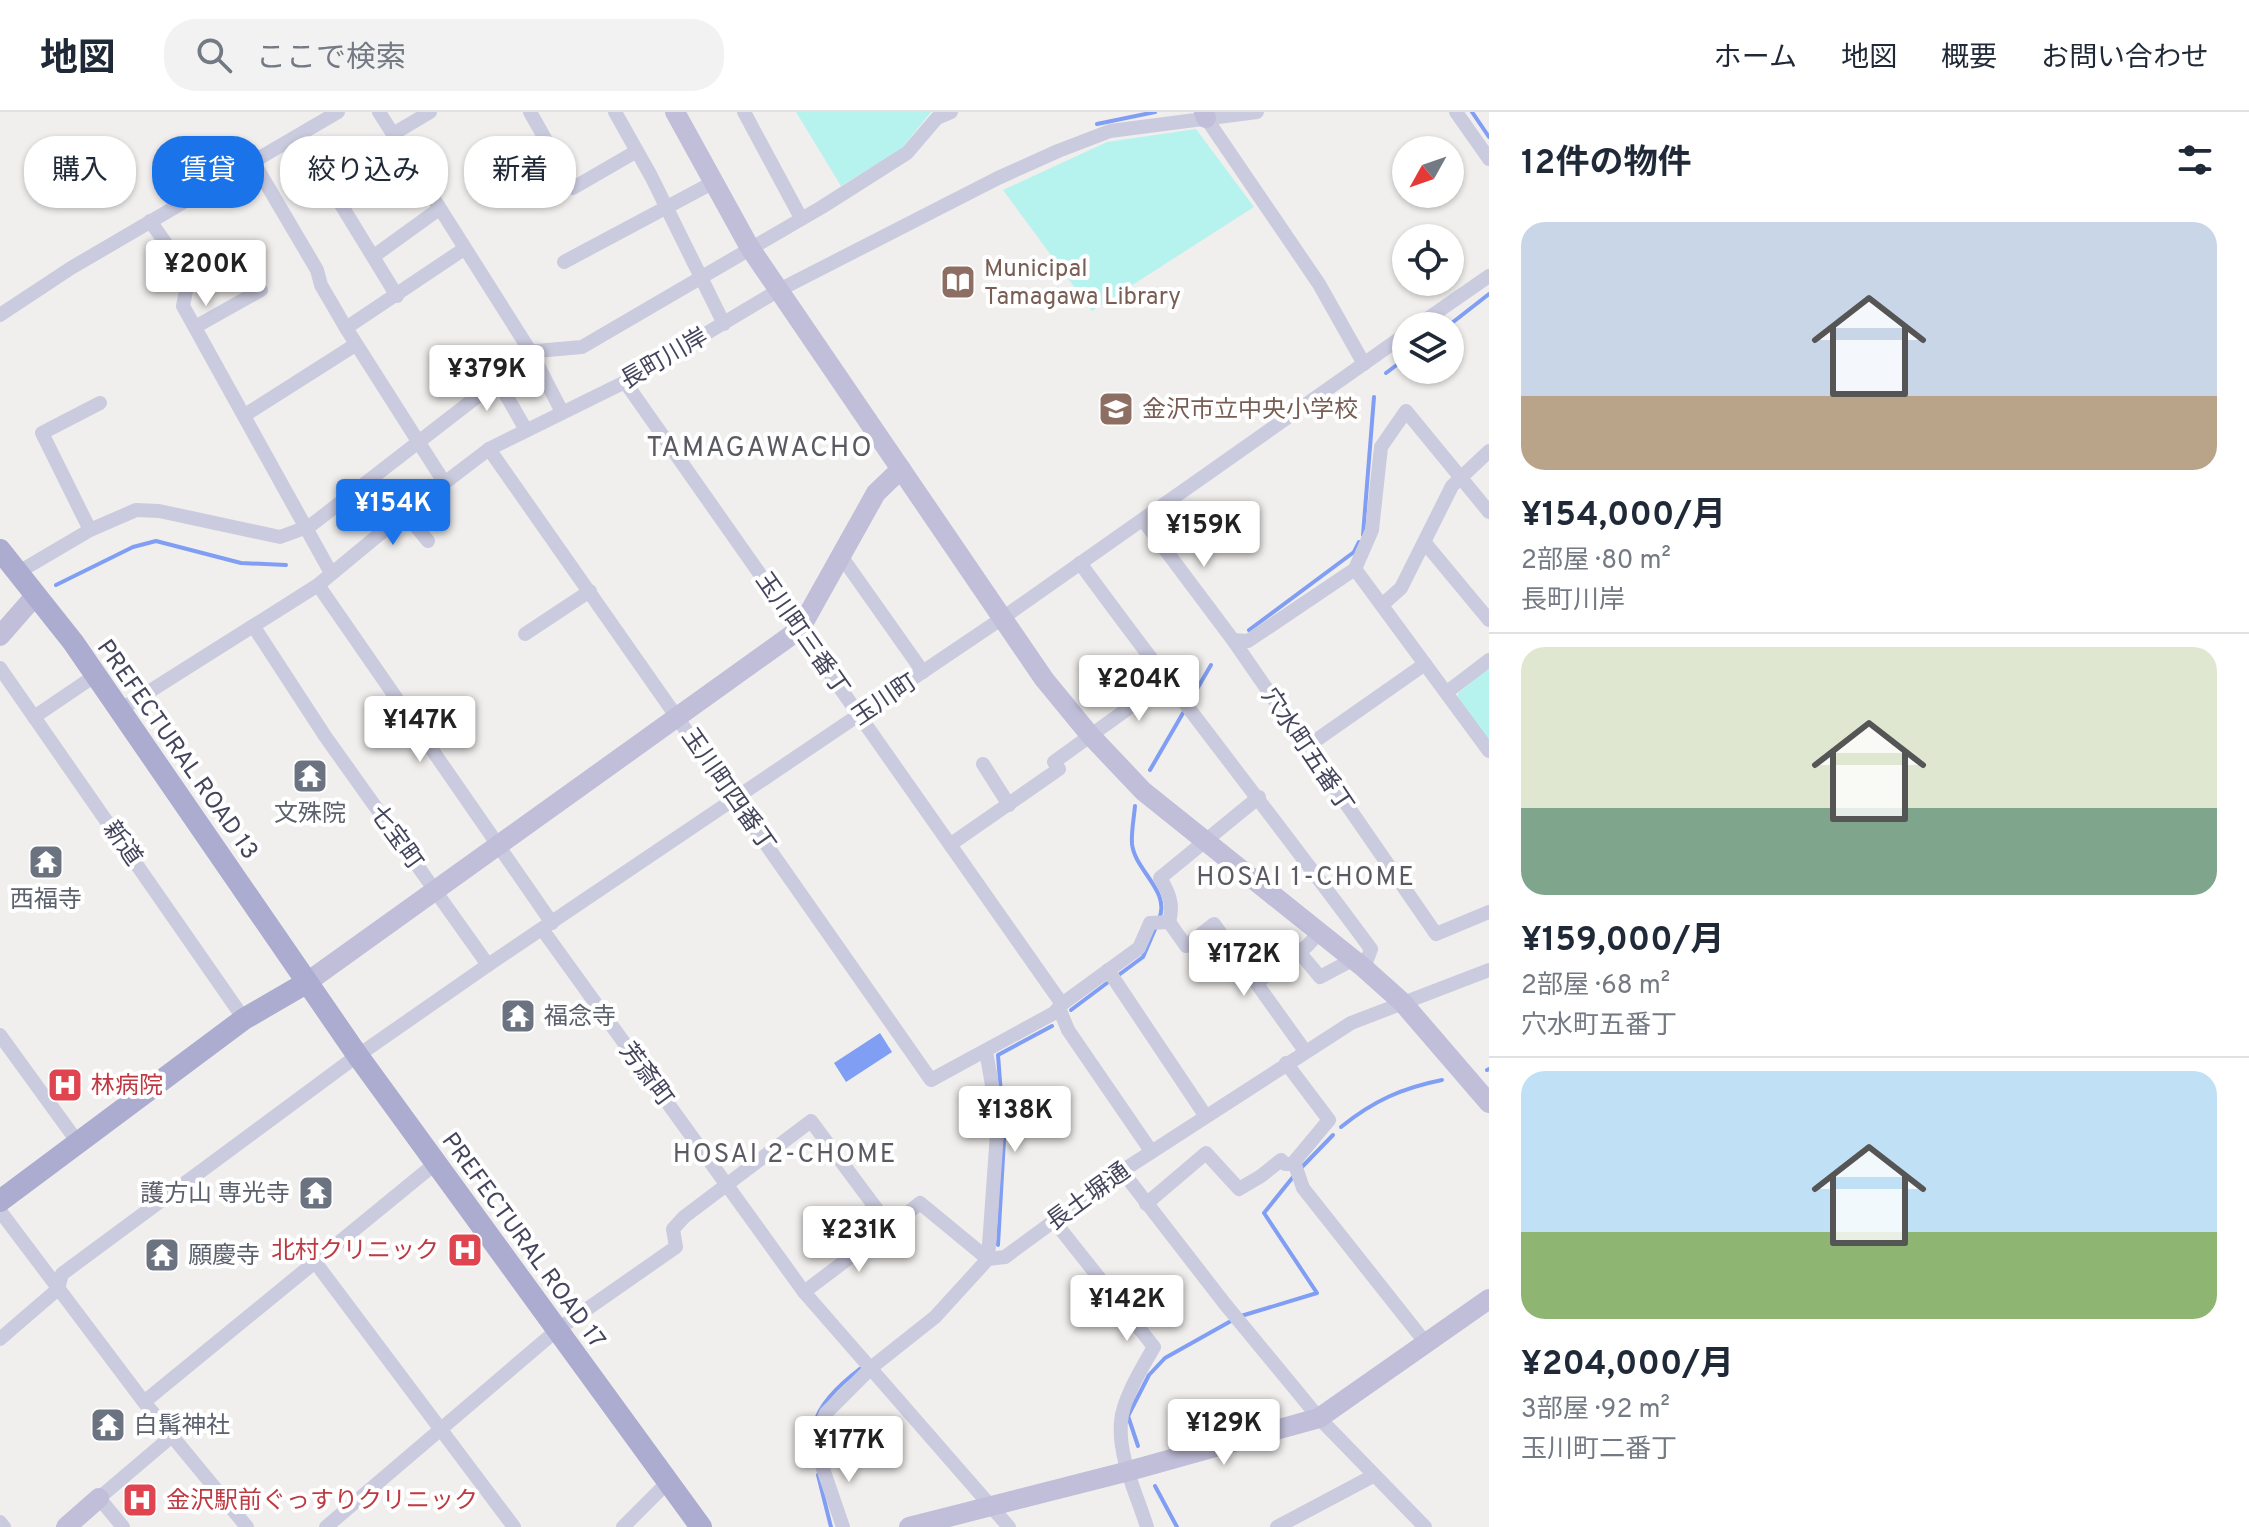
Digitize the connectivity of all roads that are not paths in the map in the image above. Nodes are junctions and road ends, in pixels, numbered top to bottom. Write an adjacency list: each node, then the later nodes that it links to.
1 (338, 112): 13 (street)
2 (379, 112): 12 (street)
3 (430, 112): 12 (street)
4 (615, 112): 14 (street)
5 (675, 112): 17 (street)
6 (744, 112): 22 (street)
7 (951, 112): 22 (street)
8 (1257, 112): 11 (street, 長町川岸)
9 (1456, 112): 15 (street)
10 (535, 114): 14 (street)
11 (1205, 115): 31 (street, 長町川岸); 42 (street)
12 (393, 134): 21 (street)
13 (299, 136)
14 (637, 151): 18 (street)
15 (1489, 159)
16 (264, 180): 37 (street)
17 (714, 182): 18 (street); 24 (street)
18 (666, 207): 27 (street); 28 (street)
19 (173, 208): 23 (street)
20 (344, 208): 26 (street)
21 (439, 209): 25 (street); 26 (street)
22 (801, 218): 24 (street)
23 (150, 221): 34 (street); 36 (street)
24 (750, 248): 28 (street); 31 (street)
25 (464, 249): 32 (street); 40 (street)
26 (374, 256): 32 (street)
27 (564, 262)
28 (701, 277): 35 (street); 40 (street)
29 (1489, 277): 33 (street)
30 (261, 290): 36 (street)
31 (779, 290): 35 (street, 長町川岸); 52 (street)
32 (397, 296): 37 (street)
33 (1438, 312)
34 (0, 315)
35 (724, 324): 44 (street, 長町川岸)
36 (195, 327): 47 (street)
37 (346, 328): 39 (street)
38 (1392, 344): 42 (street, 玉川町)
39 (355, 345): 47 (street); 49 (street)
40 (532, 354): 43 (street); 46 (street)
41 (470, 355): 43 (street)
42 (1364, 364): 57 (street, 玉川町)
43 (498, 381): 48 (street); 49 (street)
44 (625, 382): 46 (street, 長町川岸); 75 (street, 玉川町三番丁)
45 (100, 403): 59 (street)
46 (562, 412): 48 (street, 長町川岸)
47 (245, 415): 58 (street)
48 (526, 430): 50 (street, 長町川岸)
49 (418, 442): 54 (street); 58 (street)
50 (489, 449): 54 (street, 長町川岸); 69 (street, 玉川町四番丁)
51 (1489, 451): 53 (street)
52 (901, 469): 63 (street); 72 (street)
53 (1460, 476): 55 (street); 61 (street); 65 (street)
54 (444, 482): 56 (street, 長町川岸)
55 (1489, 512)
56 (405, 513): 60 (street); 67 (street, 長町川岸)
57 (1143, 520): 64 (street, 玉川町); 78 (street, 穴水町五番丁)
58 (306, 528): 59 (street); 67 (street)
59 (90, 530): 66 (street)
60 (428, 541)
61 (1425, 543): 71 (street); 73 (street)
62 (0, 550): 66 (main road, PREFECTURAL ROAD 13)
63 (841, 556): 75 (street); 82 (street)
64 (1080, 563): 72 (street, 玉川町); 84 (street)
65 (1355, 569): 71 (street); 78 (street)
66 (17, 573): 70 (main road, PREFECTURAL ROAD 13)
67 (331, 573): 68 (street, 長町川岸)
68 (318, 585): 74 (street, 長町川岸); 99 (street, 芳斎町)
69 (590, 591): 76 (street); 89 (street, 玉川町四番丁)
70 (35, 596): 77 (street); 83 (main road, PREFECTURAL ROAD 13)
71 (1382, 605): 80 (street)
72 (1004, 617): 82 (street, 玉川町); 90 (street)
73 (1489, 620)
74 (254, 627): 86 (street, 長町川岸); 100 (street, 七宝町)
75 (800, 629): 87 (street, 玉川町三番丁); 89 (street)
76 (525, 634)
77 (0, 636)
78 (1233, 640): 91 (street, 穴水町五番丁)
79 (1489, 660): 85 (street)
80 (1425, 664): 85 (street); 91 (street)
81 (0, 668): 88 (street, 新道)
82 (923, 672): 87 (street, 玉川町)
83 (96, 675): 86 (main road, PREFECTURAL ROAD 13); 88 (street)
84 (1166, 681): 90 (street); 94 (street)
85 (1447, 692): 92 (street)
86 (120, 710): 110 (main road, PREFECTURAL ROAD 13)
87 (860, 715): 95 (street, 玉川町); 98 (street, 玉川町三番丁)
88 (34, 717): 114 (street, 新道)
89 (678, 717): 95 (street, 玉川町四番丁); 99 (street)
90 (1090, 735): 96 (street); 97 (street)
91 (1305, 748): 101 (street, 穴水町五番丁)
92 (1489, 751)
93 (983, 764): 96 (street)
94 (1259, 797): 97 (street); 106 (street)
95 (735, 800): 103 (street, 玉川町); 116 (street, 玉川町四番丁)
96 (1009, 805): 98 (street)
97 (1206, 841): 102 (street); 104 (street)
98 (951, 844): 113 (street, 玉川町三番丁)
99 (499, 845): 100 (street); 103 (street, 芳斎町)
100 (436, 891): 107 (street, 七宝町); 110 (street)
101 (1489, 912)
102 (1162, 922): 108 (street); 111 (street)
103 (547, 926): 107 (street, 玉川町); 127 (street, 芳斎町)
104 (1319, 933): 105 (street); 106 (street)
105 (1299, 952): 106 (street); 111 (street)
106 (1358, 964): 112 (street)
107 (488, 965): 118 (street, 玉川町)
108 (1108, 970): 113 (street); 121 (street)
109 (1489, 970): 112 (street, 長土塀通)
110 (306, 983): 114 (main road); 118 (main road, PREFECTURAL ROAD 17)
111 (1256, 983): 117 (street)
112 (1402, 1002): 117 (street, 長土塀通); 120 (street)
113 (1060, 1006): 116 (street); 123 (street, 玉川町三番丁)
114 (244, 1019): 122 (main road)
115 (0, 1035): 122 (street)
116 (986, 1051): 133 (street)
117 (1305, 1051): 119 (street, 長土塀通)
118 (358, 1056): 124 (main road, PREFECTURAL ROAD 17); 135 (street, 玉川町)
119 (1286, 1063): 121 (street, 長土塀通); 125 (street)
120 (1489, 1103)
121 (1205, 1115): 123 (street, 長土塀通)
122 (79, 1144): 128 (main road)
123 (1151, 1151): 126 (street, 長土塀通)
124 (436, 1163): 134 (street); 138 (main road, PREFECTURAL ROAD 17)
125 (1295, 1164): 129 (street); 140 (street)
126 (1122, 1171): 129 (street); 131 (street, 長土塀通)
127 (727, 1184): 132 (street); 136 (street, 芳斎町); 138 (street)
128 (0, 1201)
129 (1146, 1204): 143 (street)
130 (0, 1211): 135 (street)
131 (1054, 1221): 133 (street, 長土塀通); 146 (street)
132 (890, 1227): 133 (street); 136 (street)
133 (988, 1259): 141 (street, 長土塀通)
134 (315, 1262): 142 (street); 144 (street)
135 (58, 1289): 139 (street, 玉川町); 142 (street)
136 (804, 1292): 141 (street, 芳斎町)
137 (1489, 1299): 140 (street)
138 (557, 1330): 144 (street); 148 (main road, PREFECTURAL ROAD 17)
139 (0, 1339)
140 (1425, 1342): 143 (street)
141 (872, 1367): 150 (street, 芳斎町); 160 (street, 長土塀通)
142 (144, 1402): 145 (street)
143 (1319, 1418): 146 (street); 147 (street)
144 (440, 1431): 156 (street); 157 (street)
145 (172, 1436): 149 (street); 155 (street)
146 (1129, 1471): 150 (street); 163 (street)
147 (1373, 1476): 164 (street); 165 (street)
148 (669, 1481): 158 (street); 159 (main road, PREFECTURAL ROAD 17)
149 (99, 1498): 153 (street); 154 (street)
150 (989, 1507): 161 (street); 162 (street, 芳斎町)
151 (0, 1522): 152 (street)
152 (4, 1527)
153 (66, 1527)
154 (123, 1527)
155 (247, 1527)
156 (326, 1527)
157 (514, 1527)
158 (623, 1527)
159 (701, 1527)
160 (843, 1527)
161 (909, 1527)
162 (1009, 1527)
163 (1147, 1527)
164 (1277, 1527)
165 (1425, 1527)

